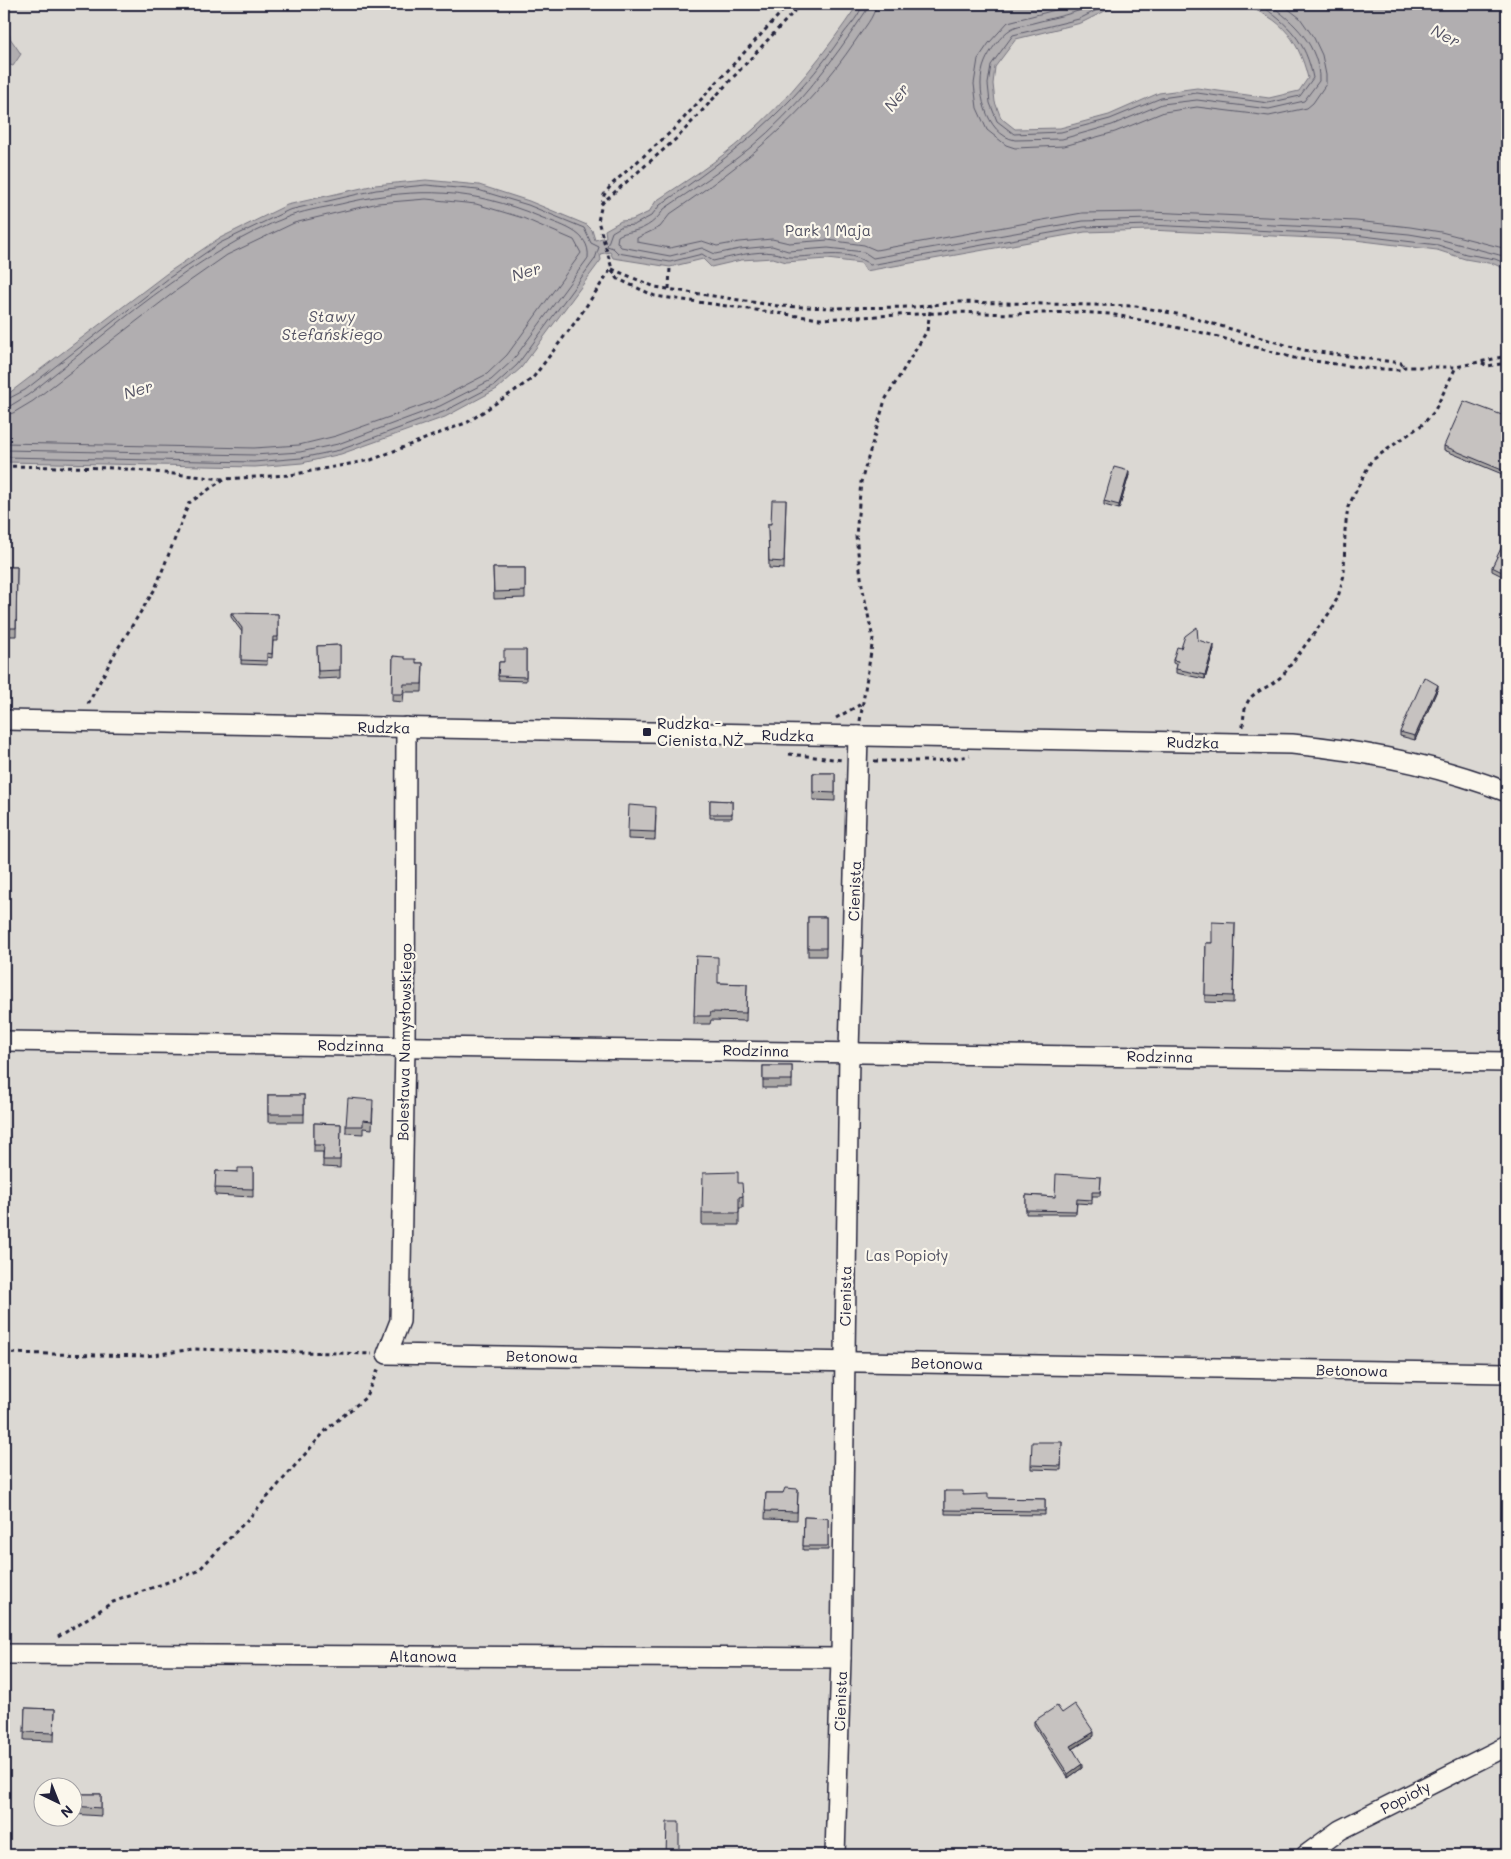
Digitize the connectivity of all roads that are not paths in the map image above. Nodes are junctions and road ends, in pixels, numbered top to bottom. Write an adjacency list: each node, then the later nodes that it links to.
1 (4, 720): 2 (street, Rudzka)
2 (406, 727): 3 (street, Rudzka); 6 (street, Bolesława Namysłowskiego)
3 (858, 736): 4 (street, Rudzka); 7 (street, Cienista)
4 (1507, 792)
5 (4, 1040): 6 (street, Rodzinna)
6 (405, 1046): 7 (street, Rodzinna); 9 (street, Bolesława Namysłowskiego)
7 (849, 1051): 8 (street, Rodzinna); 10 (street, Cienista)
8 (1507, 1062)
9 (387, 1354): 10 (street, Betonowa)
10 (844, 1361): 11 (street, Betonowa); 13 (street, Cienista)
11 (1507, 1373)
12 (4, 1654): 13 (street, Altanowa)
13 (842, 1658): 15 (street, Cienista)
14 (1507, 1746): 16 (street, Popioły)
15 (835, 1855)
16 (1306, 1855)

